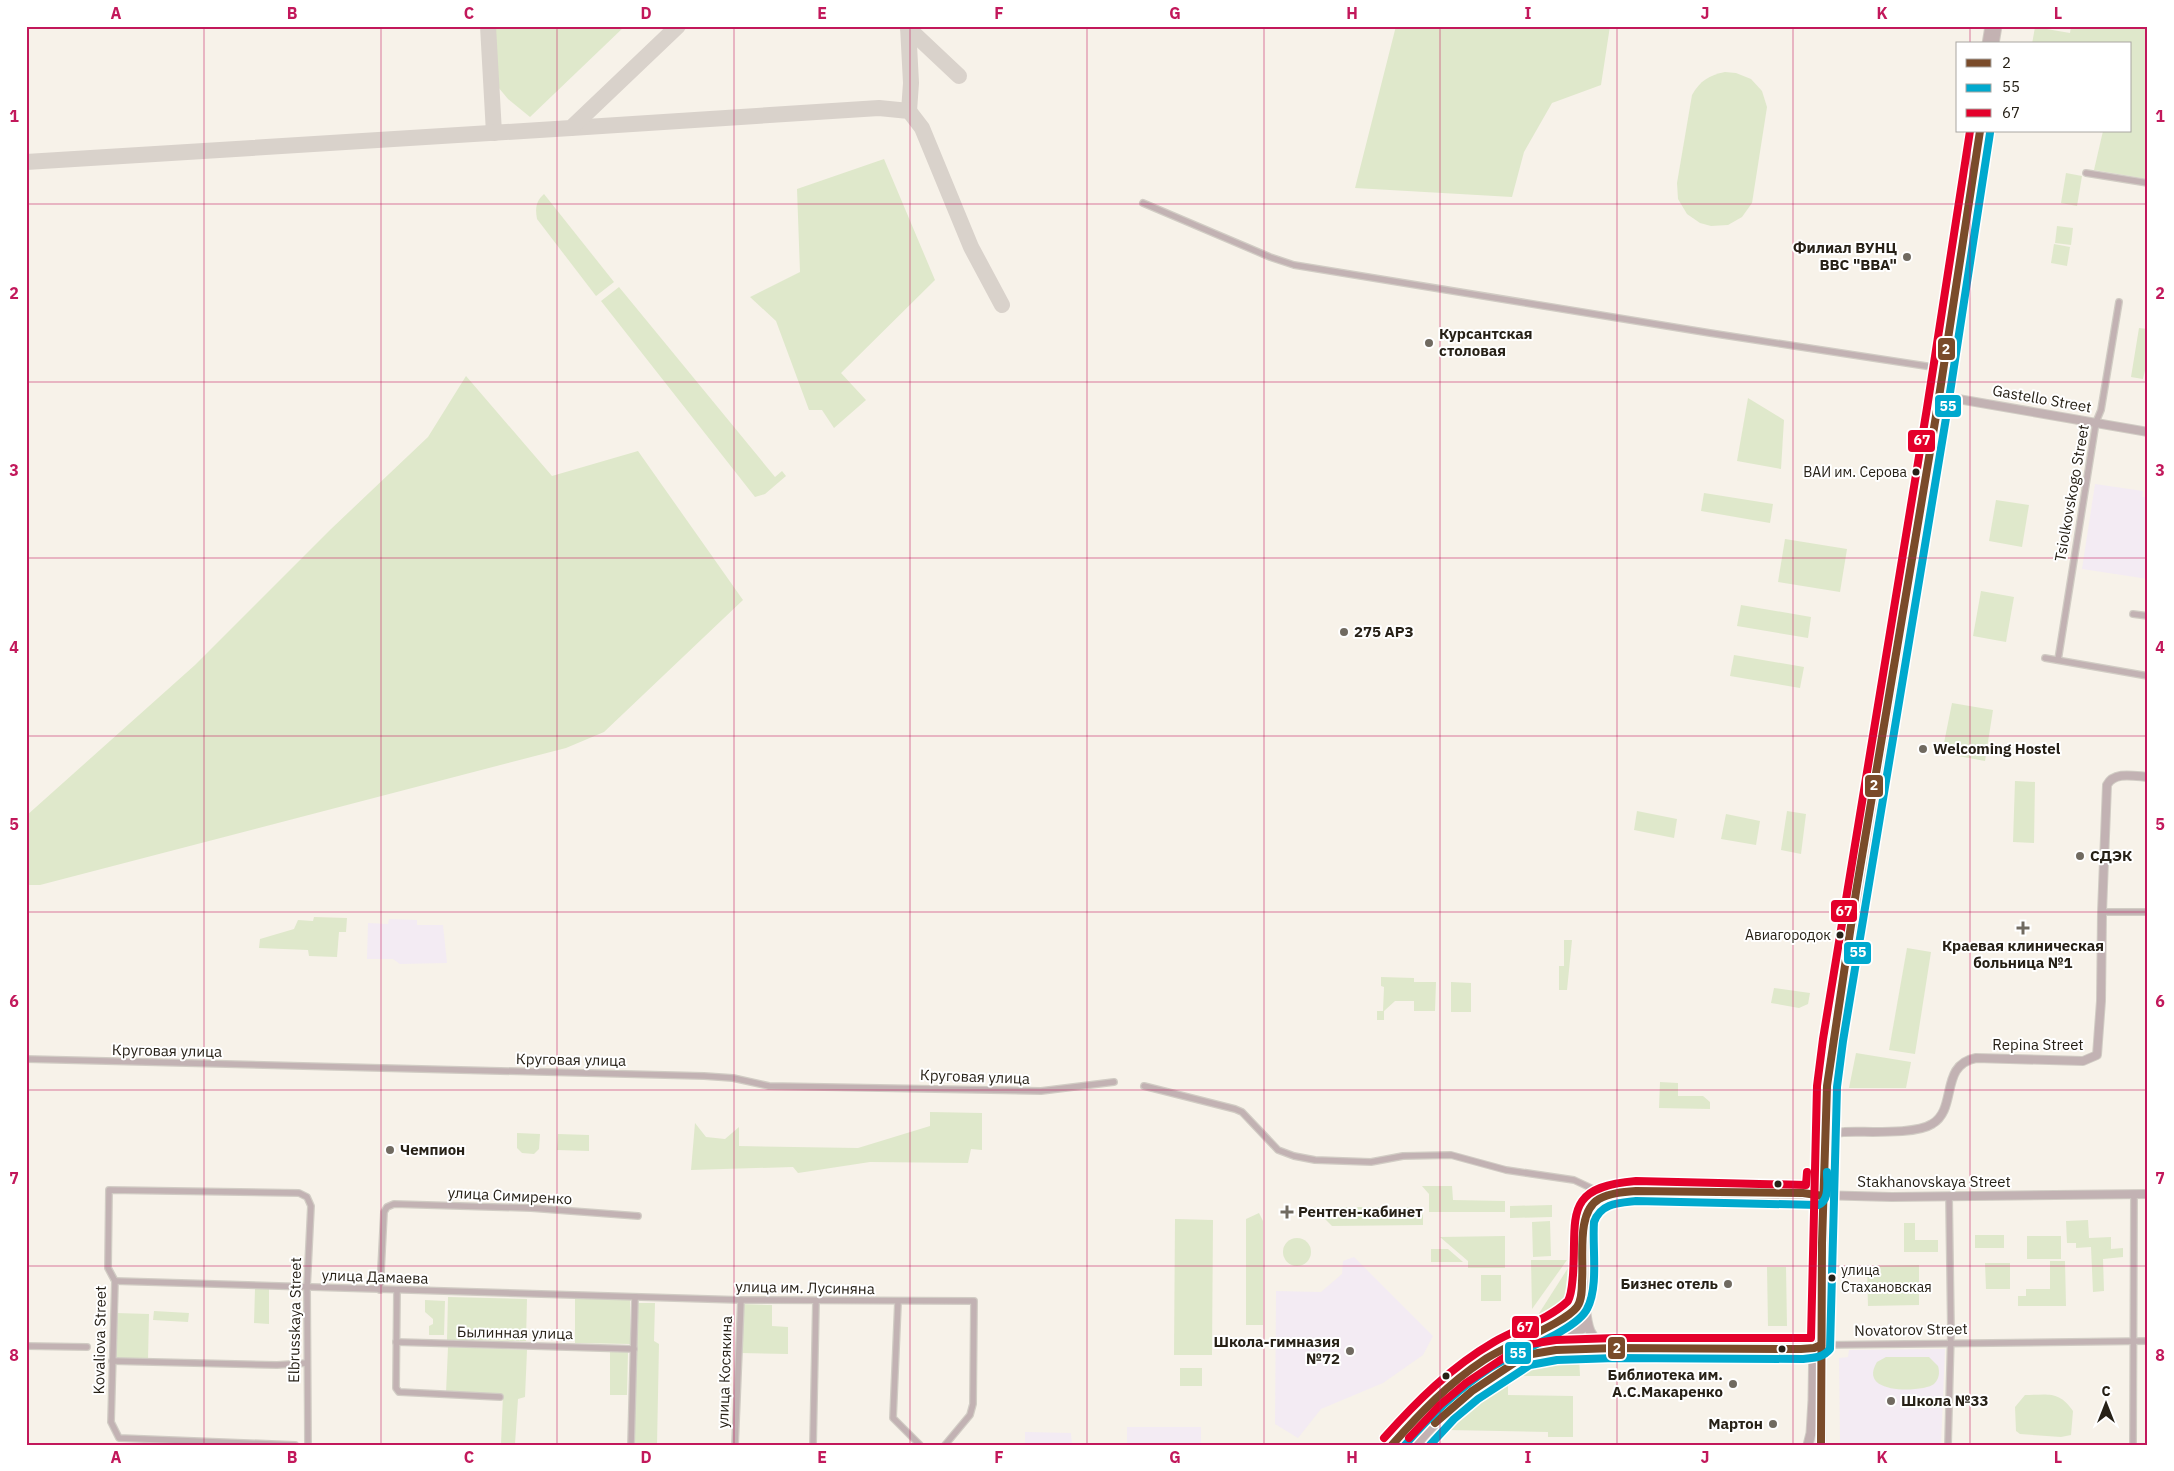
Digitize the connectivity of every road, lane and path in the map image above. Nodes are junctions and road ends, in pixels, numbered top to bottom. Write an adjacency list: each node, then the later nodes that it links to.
1 (1990, 26): 3 (main road)
2 (1996, 26): 4 (main road)
3 (1987, 42)
4 (1994, 42)
5 (1972, 132): 11 (main road)
6 (1980, 132): 11 (main road)
7 (2086, 173): 8 (street)
8 (2148, 182)
9 (1142, 203): 11 (street)
10 (2119, 302): 13 (street, Tsiolkovskogo Street)
11 (1940, 368): 12 (main road)
12 (1936, 395): 13 (street, Gastello Street); 26 (main road); 30 (main road)
13 (2096, 422): 14 (street, Gastello Street); 18 (street, Tsiolkovskogo Street)
14 (2148, 432)
15 (2133, 614): 16 (street)
16 (2148, 616)
17 (2045, 658): 18 (street)
18 (2058, 660): 19 (street)
19 (2148, 676)
20 (2148, 777): 21 (street, Repina Street)
21 (2102, 912): 22 (street); 26 (street, Repina Street)
22 (2148, 912)
23 (26, 1059): 24 (street, Круговая улица)
24 (1114, 1082)
25 (1144, 1086): 31 (street)
26 (1825, 1135): 30 (main road)
27 (109, 1190): 35 (street, Kovaliova Street); 36 (street, Elbrusskaya Street)
28 (2134, 1194): 29 (street, Stakhanovskaya Street); 32 (street, Stakhanovskaya Street); 44 (street)
29 (2148, 1194)
30 (1820, 1195): 31 (main road, Stakhanovskaya Street); 32 (street, Stakhanovskaya Street); 49 (main road)
31 (1600, 1196): 34 (main road)
32 (1949, 1196): 47 (street)
33 (638, 1216): 37 (street, улица Симиренко)
34 (1584, 1275): 43 (main road); 51 (main road)
35 (115, 1281): 36 (street, улица Дамаева); 54 (street, Kovaliova Street)
36 (307, 1287): 37 (street, улица Дамаева); 55 (street, Elbrusskaya Street)
37 (380, 1290): 38 (street, улица Дамаева)
38 (397, 1290): 39 (street, улица Дамаева); 46 (street)
39 (635, 1297): 40 (street, улица им. Лусиняна); 52 (street)
40 (741, 1300): 41 (street, улица им. Лусиняна); 60 (street, улица Косякина)
41 (816, 1301): 42 (street, улица им. Лусиняна); 61 (street)
42 (898, 1302): 62 (street); 63 (street, улица им. Лусиняна)
43 (1563, 1318): 53 (main road); 64 (main road)
44 (2132, 1341): 45 (street, Novatorov Street); 47 (street, Novatorov Street); 69 (street)
45 (2148, 1341)
46 (396, 1342): 52 (street, Былинная улица); 56 (street)
47 (1950, 1342): 49 (street, Novatorov Street); 68 (street)
48 (26, 1346): 50 (street)
49 (1817, 1346): 51 (main road, Novatorov Street); 66 (main road); 67 (main road)
50 (87, 1348)
51 (1616, 1348): 53 (main road, Novatorov Street)
52 (634, 1349): 59 (street)
53 (1526, 1356): 65 (main road)
54 (112, 1361): 55 (street); 57 (street, Kovaliova Street)
55 (306, 1363): 58 (street, Elbrusskaya Street)
56 (500, 1397)
57 (295, 1445)
58 (308, 1445)
59 (630, 1445)
60 (735, 1445)
61 (813, 1445)
62 (920, 1445)
63 (944, 1445)
64 (1392, 1445)
65 (1416, 1445)
66 (1808, 1445)
67 (1821, 1445)
68 (1948, 1445)
69 (2132, 1445)

